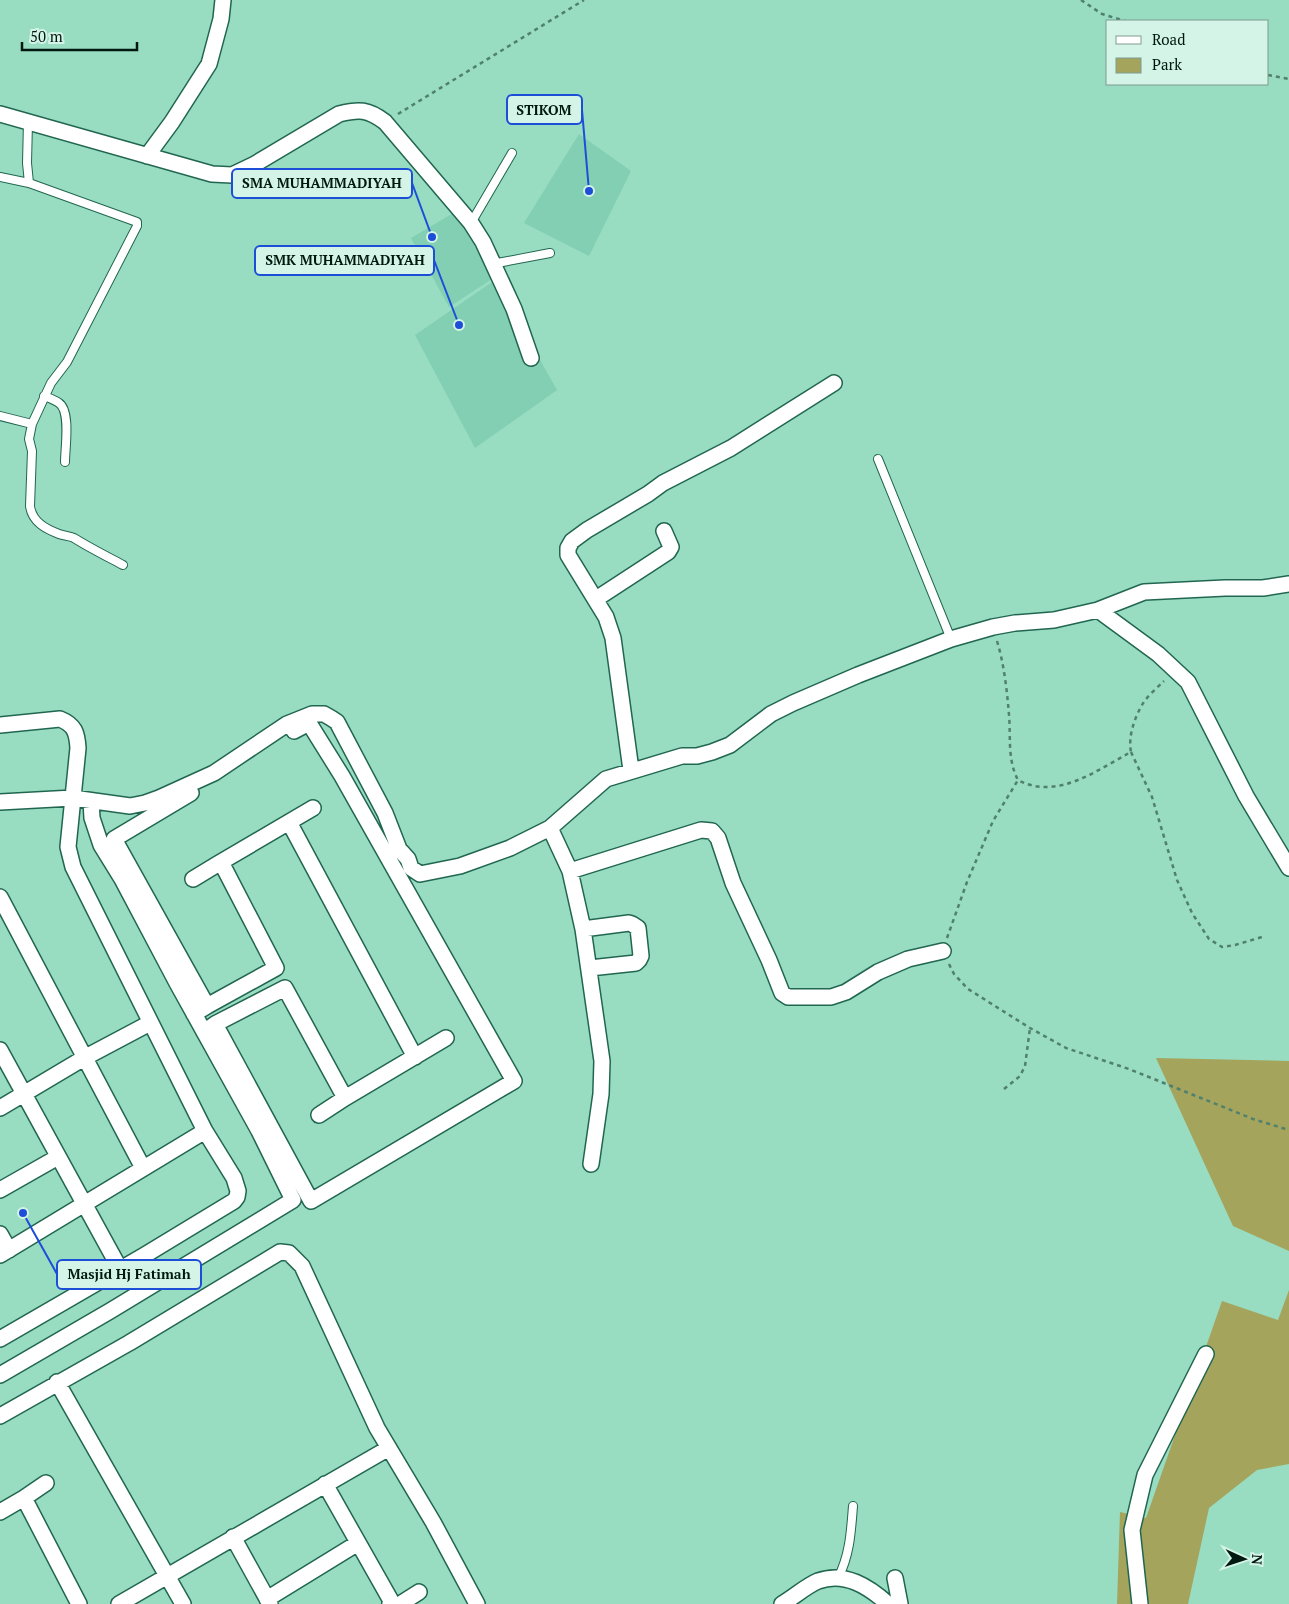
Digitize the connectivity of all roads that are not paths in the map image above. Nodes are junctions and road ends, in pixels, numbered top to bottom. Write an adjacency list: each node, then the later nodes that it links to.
1 (223, 0): 5 (street)
2 (0, 114): 3 (street)
3 (28, 122): 5 (street); 7 (lane)
4 (512, 153): 8 (lane)
5 (147, 156): 8 (street)
6 (0, 177): 7 (lane)
7 (29, 183): 13 (lane)
8 (471, 223): 10 (street)
9 (550, 252): 10 (lane)
10 (492, 264): 11 (street)
11 (531, 358)
12 (834, 383): 21 (street)
13 (44, 396): 15 (lane); 17 (lane)
14 (0, 416): 15 (lane)
15 (32, 424): 19 (lane)
16 (878, 459): 23 (lane)
17 (65, 462)
18 (664, 531): 21 (street)
19 (122, 564)
20 (1289, 584): 22 (street)
21 (596, 599): 25 (street)
22 (1098, 610): 23 (street); 33 (street)
23 (951, 639): 25 (street)
24 (0, 725): 26 (street)
25 (631, 770): 31 (street)
26 (73, 798): 27 (street); 28 (street); 44 (street)
27 (91, 800): 31 (street); 42 (street)
28 (0, 802)
29 (313, 808): 30 (street)
30 (289, 822): 32 (street); 48 (street)
31 (550, 828): 34 (street)
32 (221, 862): 35 (street); 39 (street)
33 (1289, 868)
34 (570, 871): 37 (street); 38 (street)
35 (193, 879)
36 (1, 900): 49 (street)
37 (583, 929): 40 (street); 40 (street)
38 (943, 952)
39 (276, 968): 41 (street); 42 (street)
40 (590, 968): 56 (street)
41 (285, 988): 43 (street); 51 (street)
42 (207, 1006): 43 (street); 45 (street); 45 (street)
43 (230, 1016): 45 (street)
44 (150, 1023): 49 (street); 54 (street)
45 (209, 1028): 65 (street)
46 (446, 1038): 48 (street)
47 (0, 1050): 50 (street)
48 (415, 1057): 51 (street)
49 (84, 1058): 50 (street); 57 (street)
50 (24, 1093): 52 (street); 55 (street)
51 (345, 1098): 53 (street)
52 (0, 1108)
53 (319, 1115)
54 (204, 1131): 57 (street); 62 (street)
55 (58, 1156): 58 (street); 59 (street)
56 (591, 1164)
57 (143, 1168): 59 (street)
58 (0, 1190)
59 (84, 1204): 61 (street); 62 (street)
60 (0, 1234): 61 (street)
61 (4, 1252)
62 (120, 1269): 63 (street)
63 (0, 1339)
64 (1206, 1354): 90 (street)
65 (0, 1375)
66 (57, 1382): 67 (street); 68 (street); 76 (street)
67 (0, 1416)
68 (389, 1448): 70 (street); 86 (street)
69 (46, 1484): 71 (street)
70 (325, 1484): 74 (street); 75 (street)
71 (24, 1498): 73 (street); 81 (street)
72 (853, 1506): 77 (lane)
73 (0, 1512)
74 (233, 1537): 76 (street); 80 (street)
75 (358, 1543): 80 (street); 84 (street)
76 (166, 1575): 82 (street); 83 (street)
77 (838, 1578): 87 (street); 88 (street)
78 (895, 1578): 89 (street)
79 (419, 1592): 85 (street)
80 (268, 1602)
81 (79, 1604)
82 (118, 1604)
83 (183, 1604)
84 (390, 1604)
85 (400, 1604)
86 (477, 1604)
87 (782, 1604)
88 (888, 1604)
89 (900, 1604)
90 (1140, 1604)

